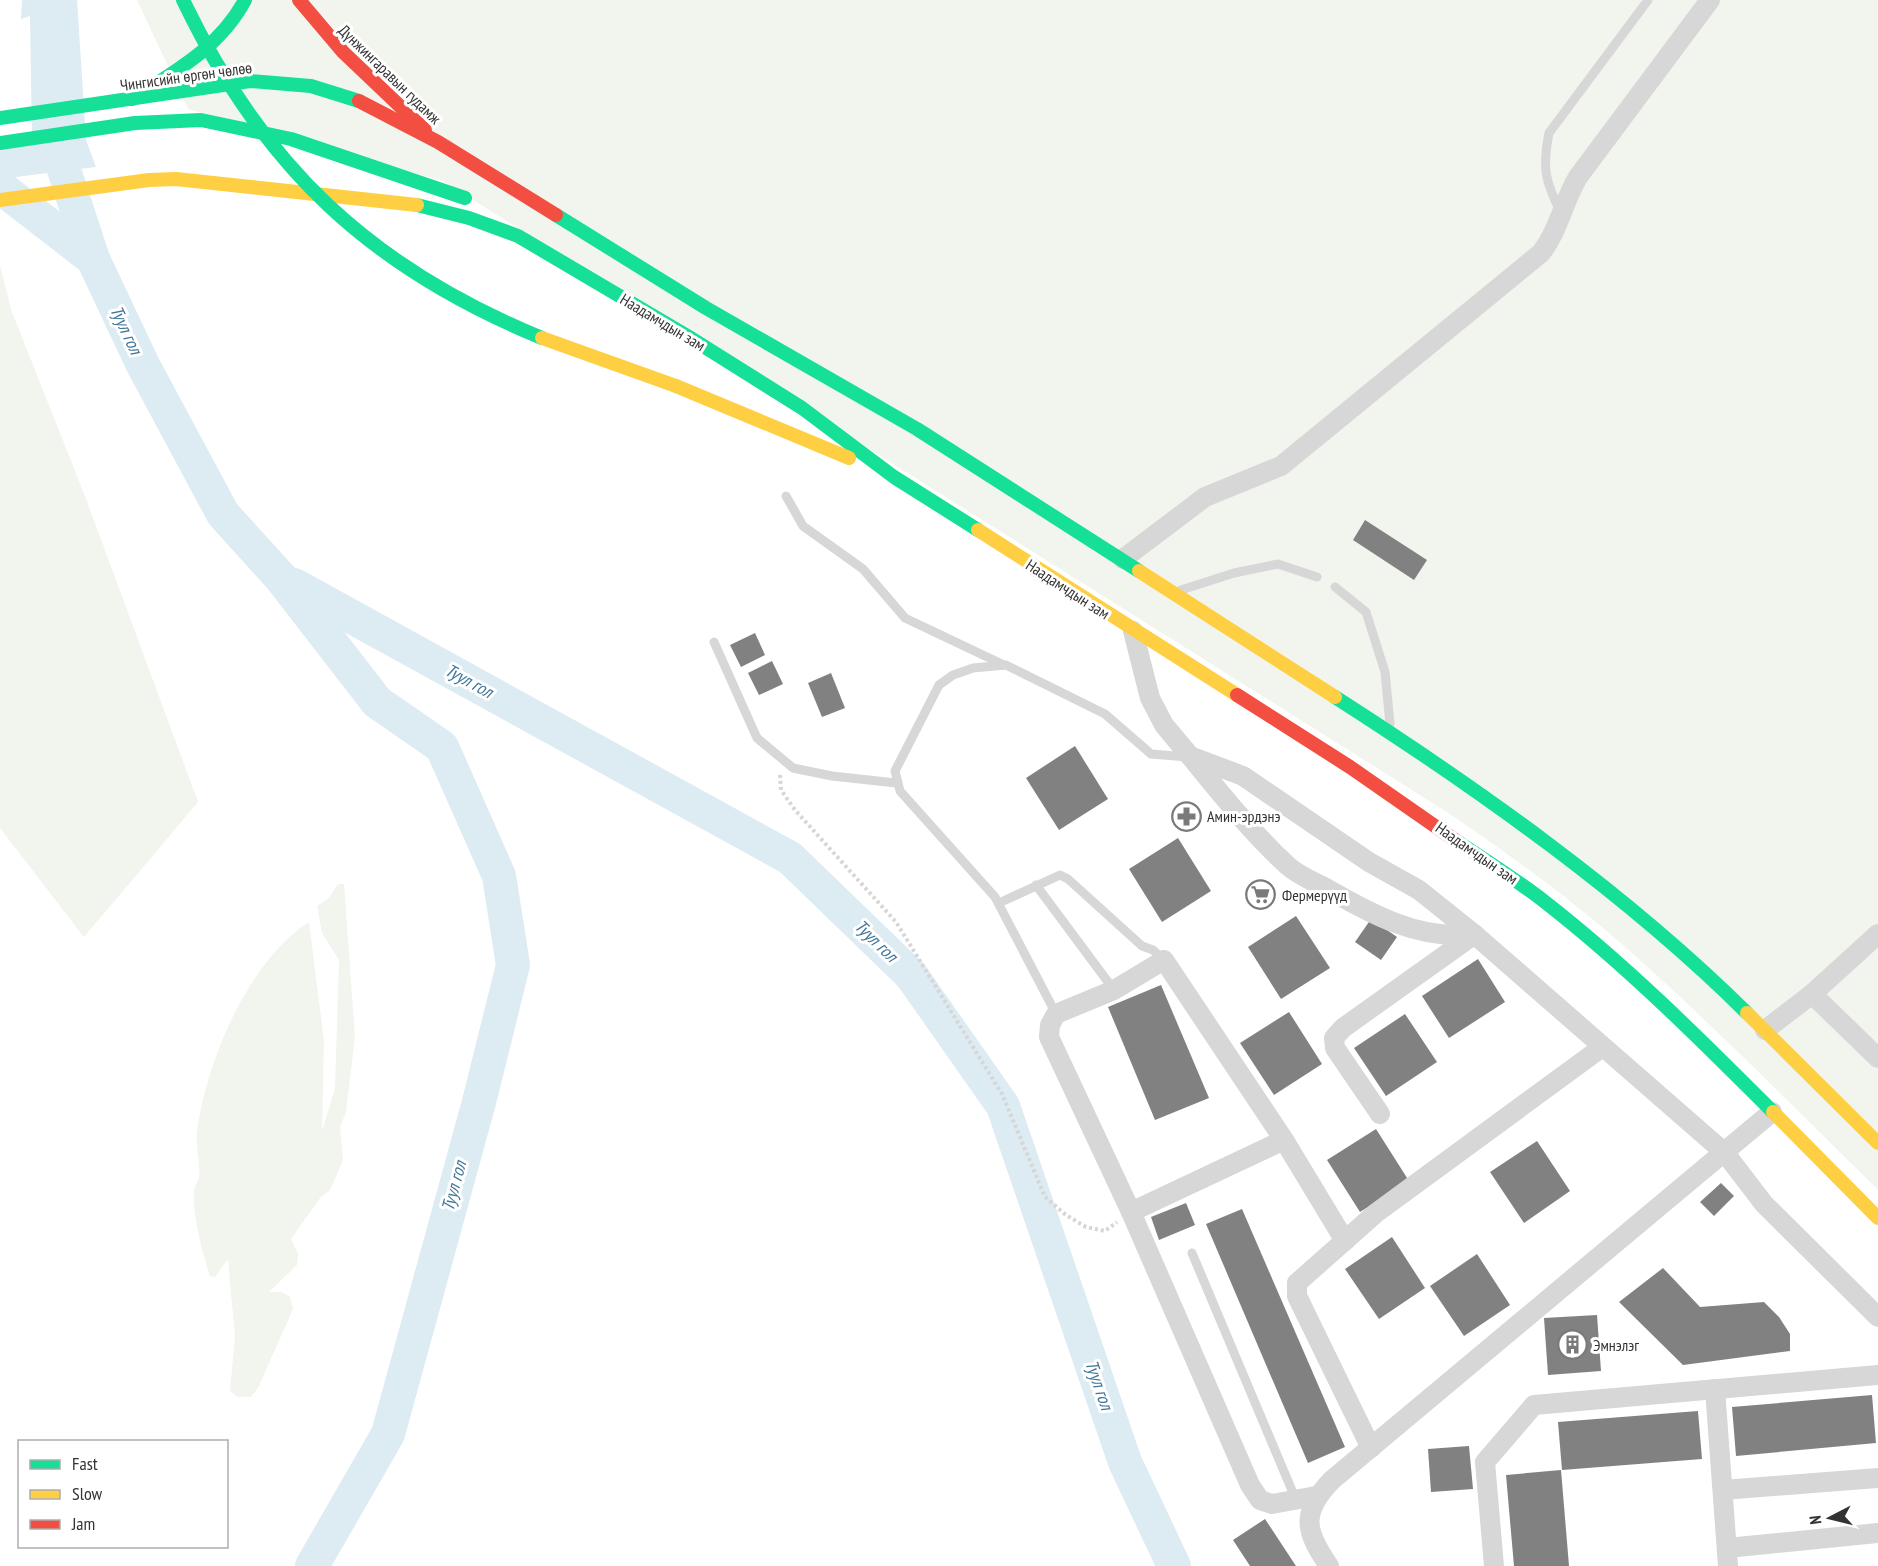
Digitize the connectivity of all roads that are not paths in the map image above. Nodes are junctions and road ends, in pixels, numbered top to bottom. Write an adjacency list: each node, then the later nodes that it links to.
1 (183, 0): 15 (main road, bridge)
2 (245, 0): 6 (main road)
3 (298, 0): 8 (main road, Дүнжингаравын гудамж)
4 (1648, 0): 12 (lane)
5 (1710, 0): 12 (street)
6 (130, 100): 7 (main road, Чингисийн өргөн чөлөө); 8 (main road, Чингисийн өргөн чөлөө)
7 (0, 118)
8 (438, 142): 17 (main road, Наадамчдын зам)
9 (0, 143): 11 (main road)
10 (0, 200): 14 (main road, Наадамчдын зам)
11 (479, 203)
12 (1561, 213): 17 (street)
13 (515, 219): 14 (main road)
14 (689, 337): 15 (main road, Наадамчдын зам)
15 (894, 477): 21 (main road, Наадамчдын зам)
16 (786, 496): 23 (lane)
17 (1123, 559): 20 (main road, Наадамчдын зам)
18 (1317, 577): 20 (lane)
19 (1335, 587): 24 (lane)
20 (1174, 592): 24 (main road, Наадамчдын зам)
21 (1133, 632): 25 (street); 38 (main road, Наадамчдын зам)
22 (714, 642): 26 (lane)
23 (1006, 665): 25 (lane); 26 (lane)
24 (1390, 733): 35 (main road, Наадамчдын зам)
25 (1190, 756): 29 (street); 29 (street)
26 (896, 783): 28 (lane)
27 (1036, 885): 28 (lane); 31 (lane); 32 (lane)
28 (999, 903): 34 (lane)
29 (1474, 934): 36 (street); 39 (street)
30 (1878, 934): 33 (street)
31 (1164, 960): 32 (street); 40 (street)
32 (1114, 990): 34 (street)
33 (1812, 994): 35 (street); 37 (street)
34 (1056, 1014): 43 (street)
35 (1765, 1030): 41 (main road, Наадамчдын зам)
36 (1601, 1048): 42 (street); 45 (street)
37 (1878, 1058)
38 (1772, 1112): 42 (street); 44 (main road, Наадамчдын зам)
39 (1380, 1114)
40 (1284, 1140): 43 (street); 45 (street)
41 (1878, 1143)
42 (1725, 1154): 47 (street); 50 (street)
43 (1131, 1212): 54 (street)
44 (1878, 1218)
45 (1346, 1241): 50 (street)
46 (1191, 1253): 54 (lane)
47 (1878, 1317)
48 (1878, 1375): 49 (street)
49 (1715, 1389): 52 (street); 58 (street)
50 (1371, 1448): 53 (street)
51 (1878, 1478): 52 (street)
52 (1723, 1490): 56 (street)
53 (1316, 1496): 54 (street); 57 (street)
54 (1296, 1500)
55 (1878, 1533): 56 (street)
56 (1728, 1557)
57 (1329, 1566)
58 (1494, 1566)

